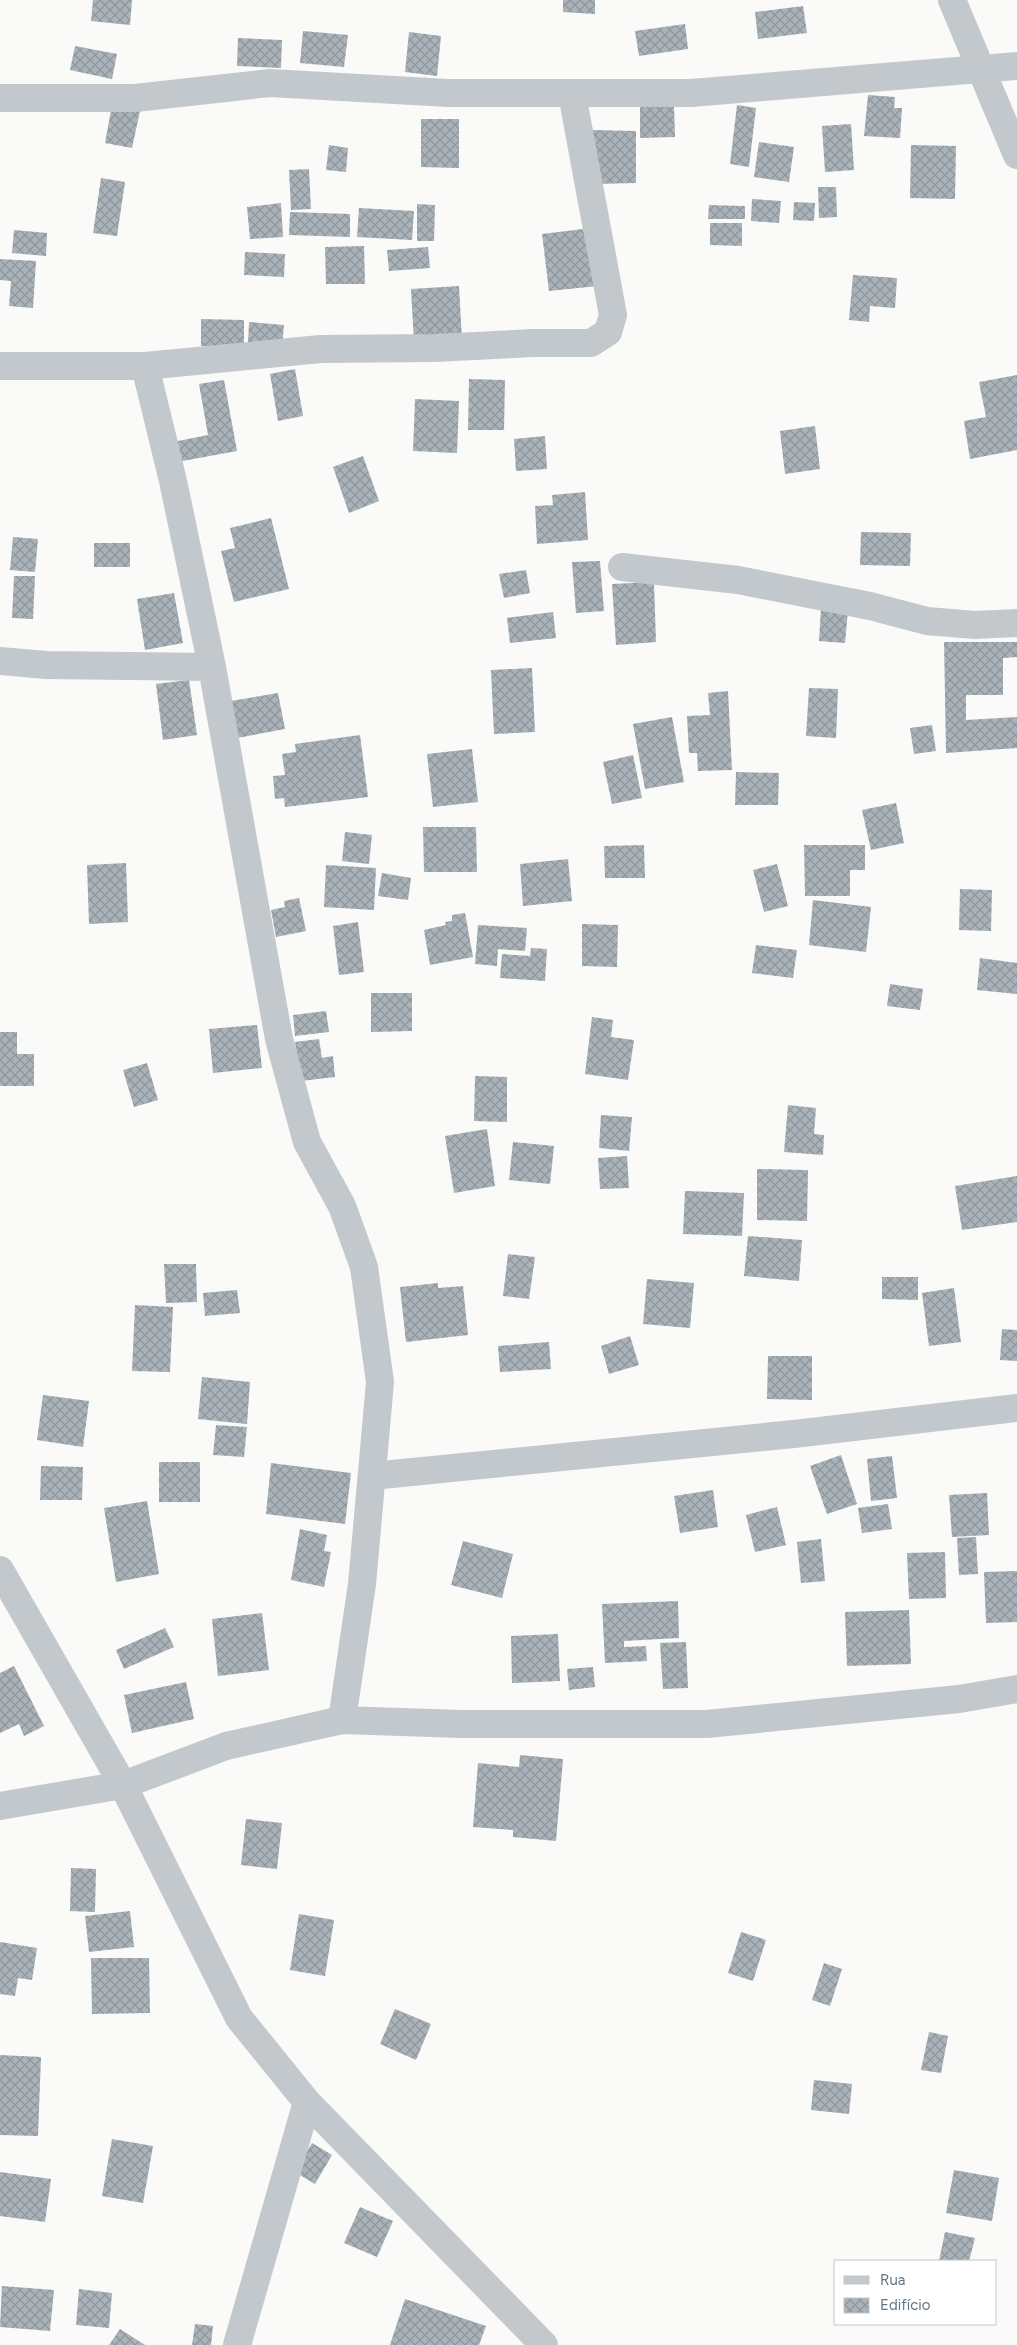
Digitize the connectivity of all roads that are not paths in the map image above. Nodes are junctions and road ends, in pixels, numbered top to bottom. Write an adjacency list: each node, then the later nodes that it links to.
1 (952, 0): 3 (street)
2 (1017, 66): 3 (street)
3 (982, 68): 4 (street); 6 (street)
4 (572, 94): 5 (street); 8 (street)
5 (0, 98)
6 (1017, 155)
7 (0, 366): 8 (street)
8 (145, 366): 12 (street)
9 (622, 567): 10 (street)
10 (1017, 624)
11 (0, 661): 12 (street)
12 (212, 667): 14 (street)
13 (1017, 1408): 14 (street)
14 (372, 1476): 17 (street)
15 (0, 1570): 18 (street)
16 (1017, 1689): 17 (street)
17 (342, 1720): 18 (street)
18 (123, 1785): 19 (street); 20 (street)
19 (0, 1806)
20 (307, 2102): 21 (street); 22 (street)
21 (237, 2345)
22 (544, 2345)

